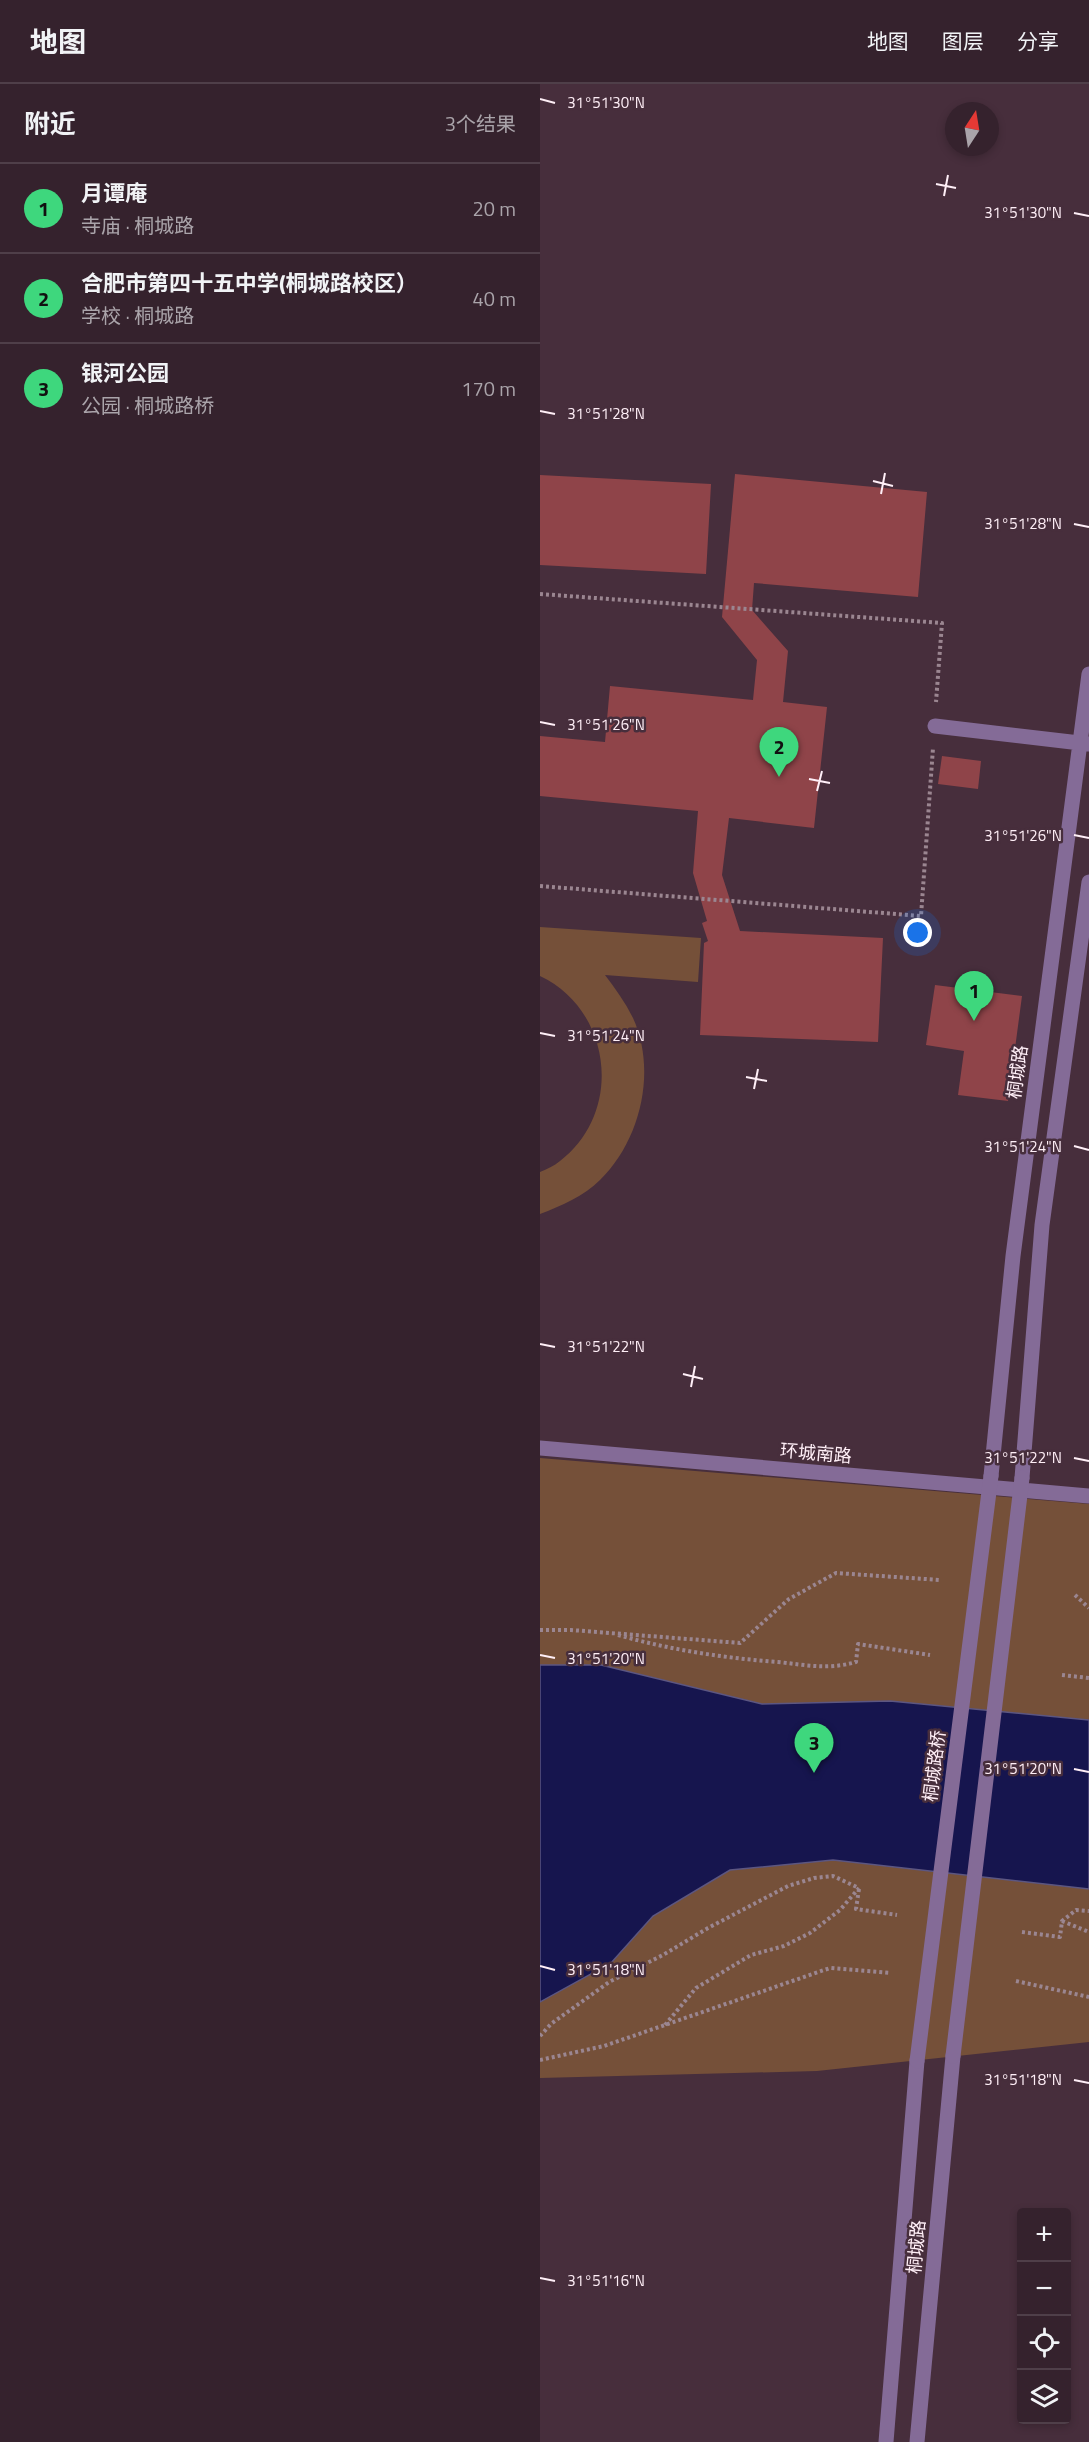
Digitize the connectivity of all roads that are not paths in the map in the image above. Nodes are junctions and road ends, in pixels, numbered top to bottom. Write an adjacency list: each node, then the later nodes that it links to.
1 (1089, 674): 3 (street, 桐城路)
2 (934, 726): 3 (street)
3 (1085, 743): 6 (street, 桐城路)
4 (1089, 882): 10 (street, 桐城路, bridge)
5 (540, 1448): 7 (street, 环城南路)
6 (991, 1476): 8 (street, 桐城路桥, bridge)
7 (1089, 1496)
8 (917, 2061): 9 (street, 桐城路)
9 (886, 2442)
10 (917, 2442)

